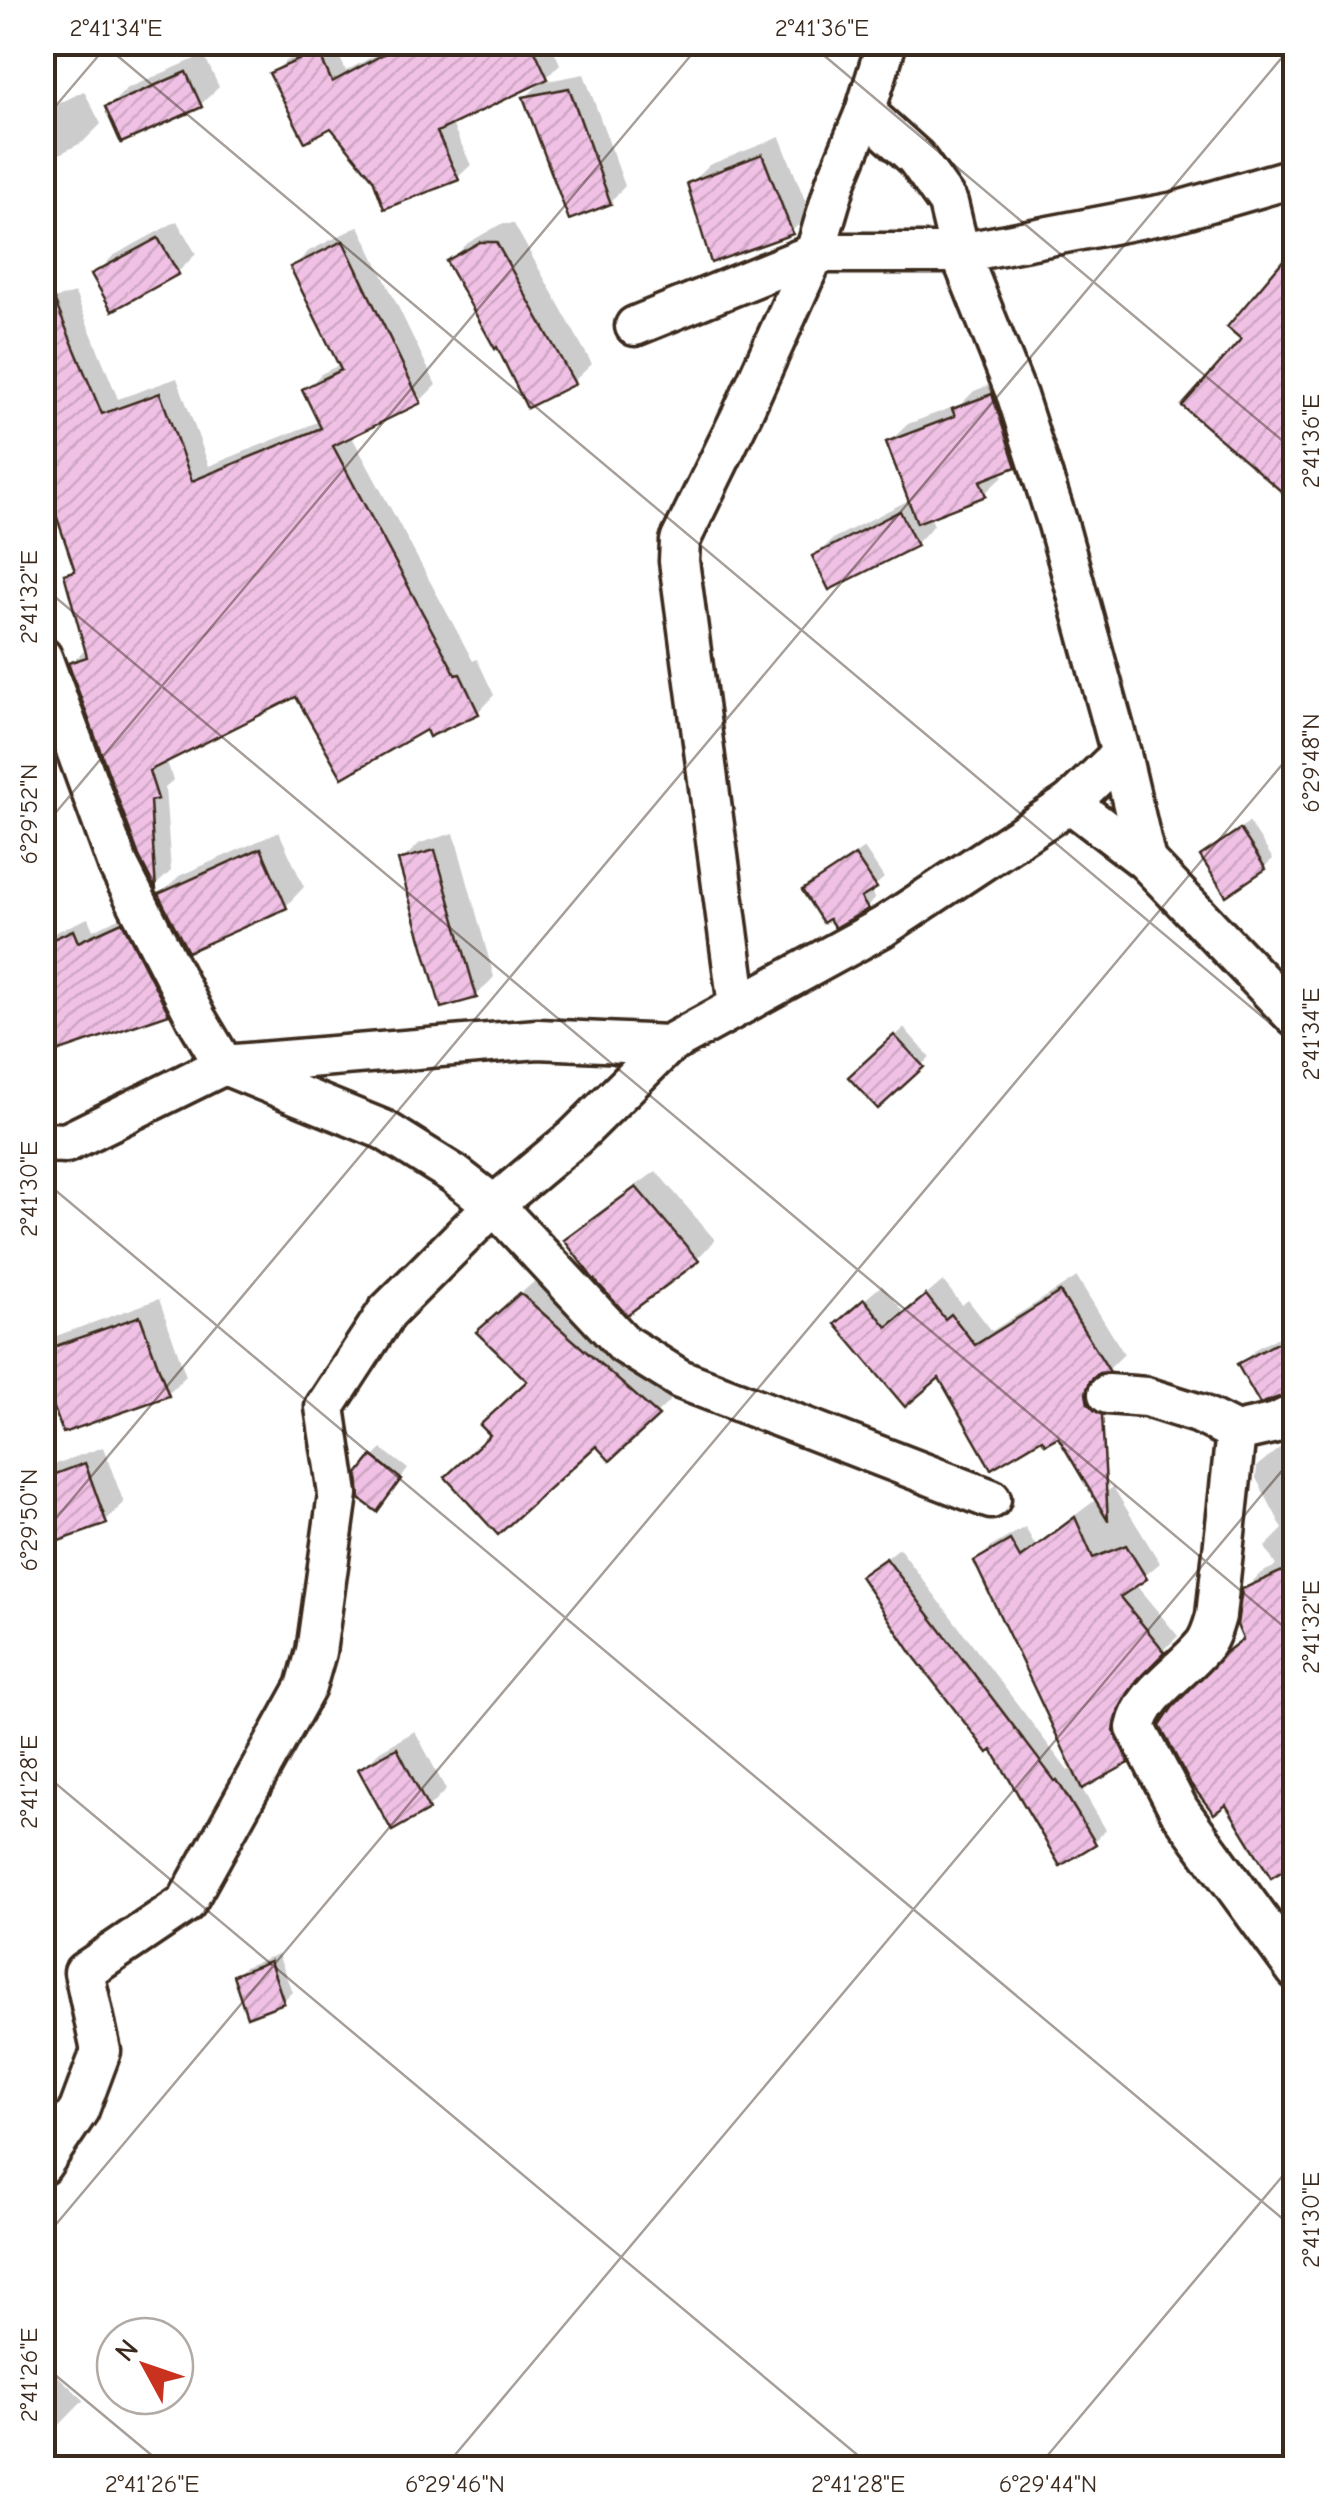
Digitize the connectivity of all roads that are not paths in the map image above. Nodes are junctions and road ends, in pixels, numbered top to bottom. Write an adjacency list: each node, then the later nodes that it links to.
1 (888, 42): 2 (street)
2 (865, 112): 4 (street); 5 (street)
3 (1296, 177): 5 (street)
4 (815, 253): 5 (street); 6 (street); 11 (street)
5 (960, 253): 8 (street)
6 (635, 326)
7 (42, 657): 14 (street)
8 (1121, 754): 9 (street); 10 (street)
9 (1070, 804): 10 (street); 11 (street)
10 (1146, 860): 12 (street)
11 (738, 1006): 13 (street)
12 (1296, 1018)
13 (668, 1044): 14 (street); 16 (street)
14 (224, 1066): 15 (street); 16 (street)
15 (42, 1142)
16 (494, 1206): 20 (street); 22 (street)
17 (1108, 1394): 19 (street)
18 (1296, 1413): 19 (street)
19 (1236, 1432): 21 (street)
20 (992, 1499)
21 (1296, 1970)
22 (42, 2165)

